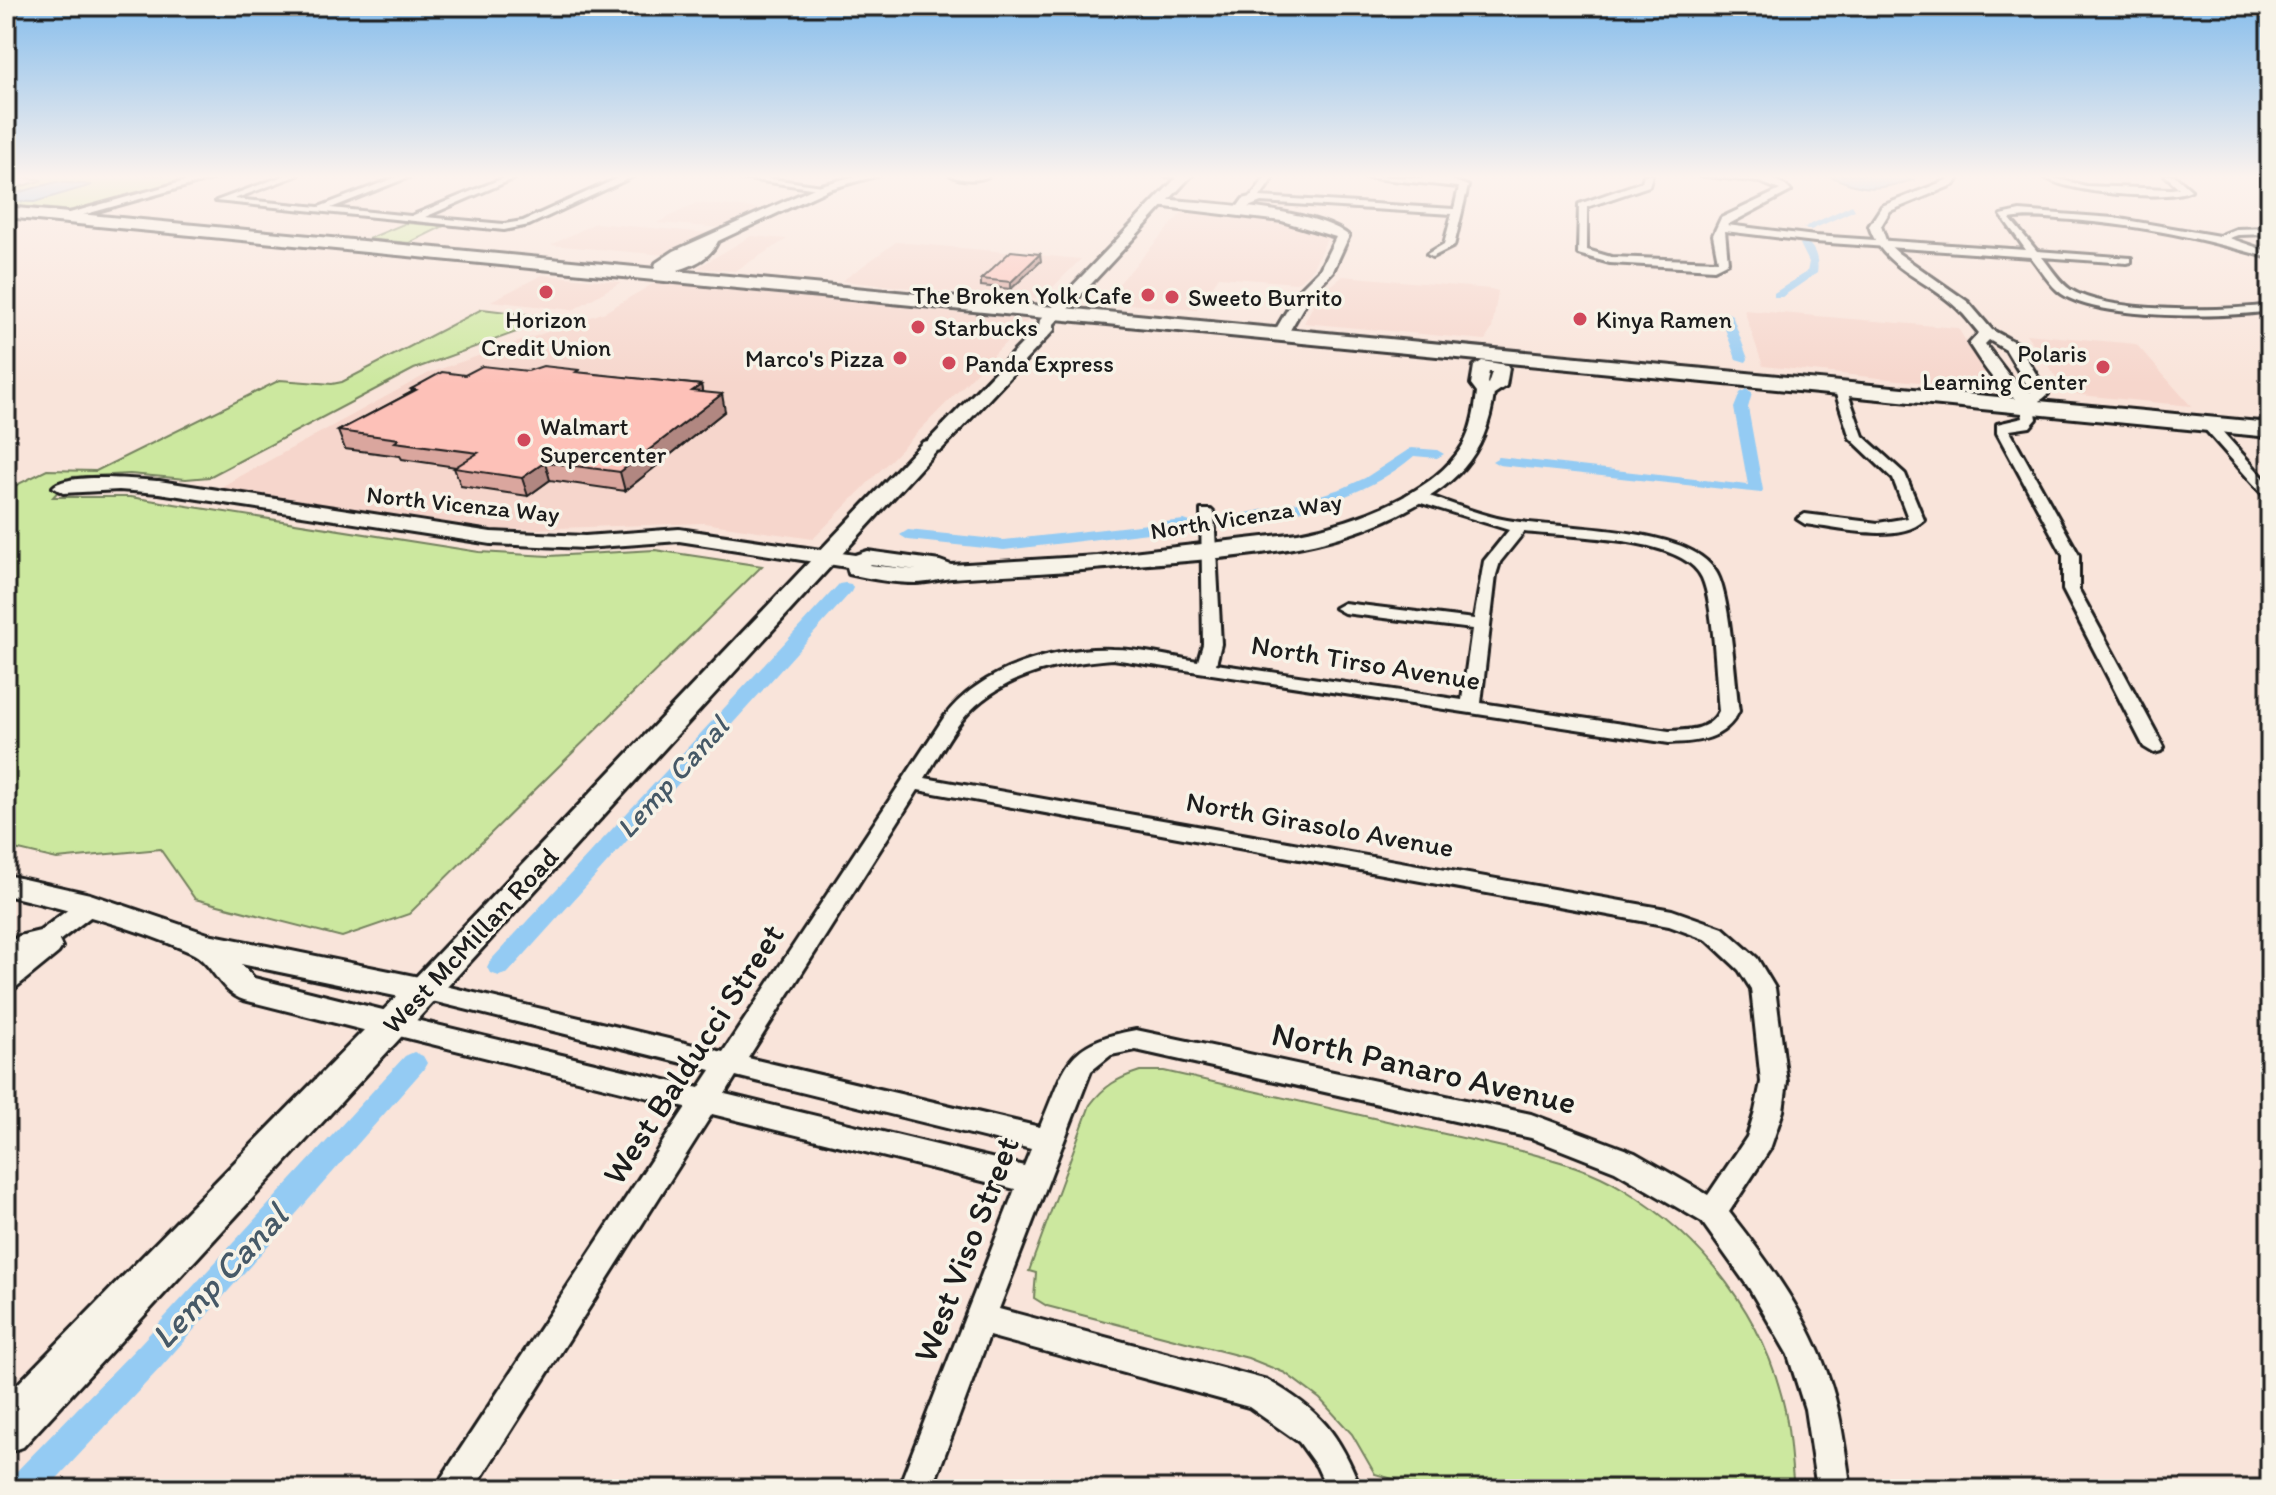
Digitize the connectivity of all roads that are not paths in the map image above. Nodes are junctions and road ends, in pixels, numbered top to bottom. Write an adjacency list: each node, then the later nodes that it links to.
1 (360, 245): 16 (main road)
2 (702, 245): 16 (street)
3 (1121, 245): 18 (main road, West McMillan Road)
4 (1339, 245): 20 (street)
5 (1449, 245): 12 (street)
6 (1581, 245): 7 (street)
7 (1720, 245)
8 (1883, 245): 19 (street)
9 (1915, 245): 13 (street)
10 (2024, 245): 13 (street)
11 (2234, 245): 14 (street)
12 (1432, 254)
13 (2032, 254): 15 (street); 17 (street)
14 (2270, 255)
15 (2127, 260)
16 (657, 272): 18 (main road)
17 (2270, 308)
18 (1052, 317): 20 (main road); 33 (main road, West McMillan Road)
19 (1987, 333): 23 (street); 23 (street)
20 (1281, 334): 21 (main road)
21 (1494, 360): 22 (main road); 28 (street, North Vicenza Way)
22 (1840, 388): 23 (main road); 30 (street)
23 (2032, 404): 24 (main road); 39 (street)
24 (2208, 424): 25 (main road); 27 (street)
25 (2270, 430)
26 (63, 487): 33 (street, North Vicenza Way)
27 (2270, 494)
28 (1413, 496): 31 (street); 32 (street, North Vicenza Way)
29 (1206, 513): 32 (street)
30 (1805, 519)
31 (1519, 528): 35 (street); 38 (street, North Tirso Avenue)
32 (1207, 551): 33 (street, North Vicenza Way); 36 (street)
33 (827, 557): 47 (main road, West McMillan Road)
34 (1344, 608): 35 (street)
35 (1481, 625): 38 (street)
36 (1206, 666): 37 (street, North Tirso Avenue); 38 (street, North Tirso Avenue)
37 (1008, 674): 40 (street, West Balducci Street)
38 (1471, 707)
39 (2154, 747)
40 (912, 782): 50 (street, West Balducci Street); 54 (street, North Girasolo Avenue)
41 (6, 885): 42 (street)
42 (90, 905): 43 (street); 44 (street)
43 (46, 939): 45 (street); 46 (street)
44 (205, 945): 47 (street); 48 (street)
45 (6, 958)
46 (6, 981)
47 (424, 990): 48 (main road, West McMillan Road); 50 (street)
48 (391, 1024): 51 (street); 56 (main road, West McMillan Road)
49 (1104, 1046): 52 (street, West Viso Street); 54 (street, North Panaro Avenue)
50 (730, 1063): 51 (street, West Balducci Street); 52 (street)
51 (706, 1100): 53 (street); 57 (street, West Balducci Street)
52 (1048, 1141): 53 (street, West Viso Street)
53 (1034, 1181): 55 (street, West Viso Street)
54 (1712, 1213): 60 (street, North Panaro Avenue)
55 (981, 1319): 58 (street, West Viso Street); 59 (street)
56 (6, 1430)
57 (454, 1489)
58 (915, 1489)
59 (1344, 1489)
60 (1834, 1489)

